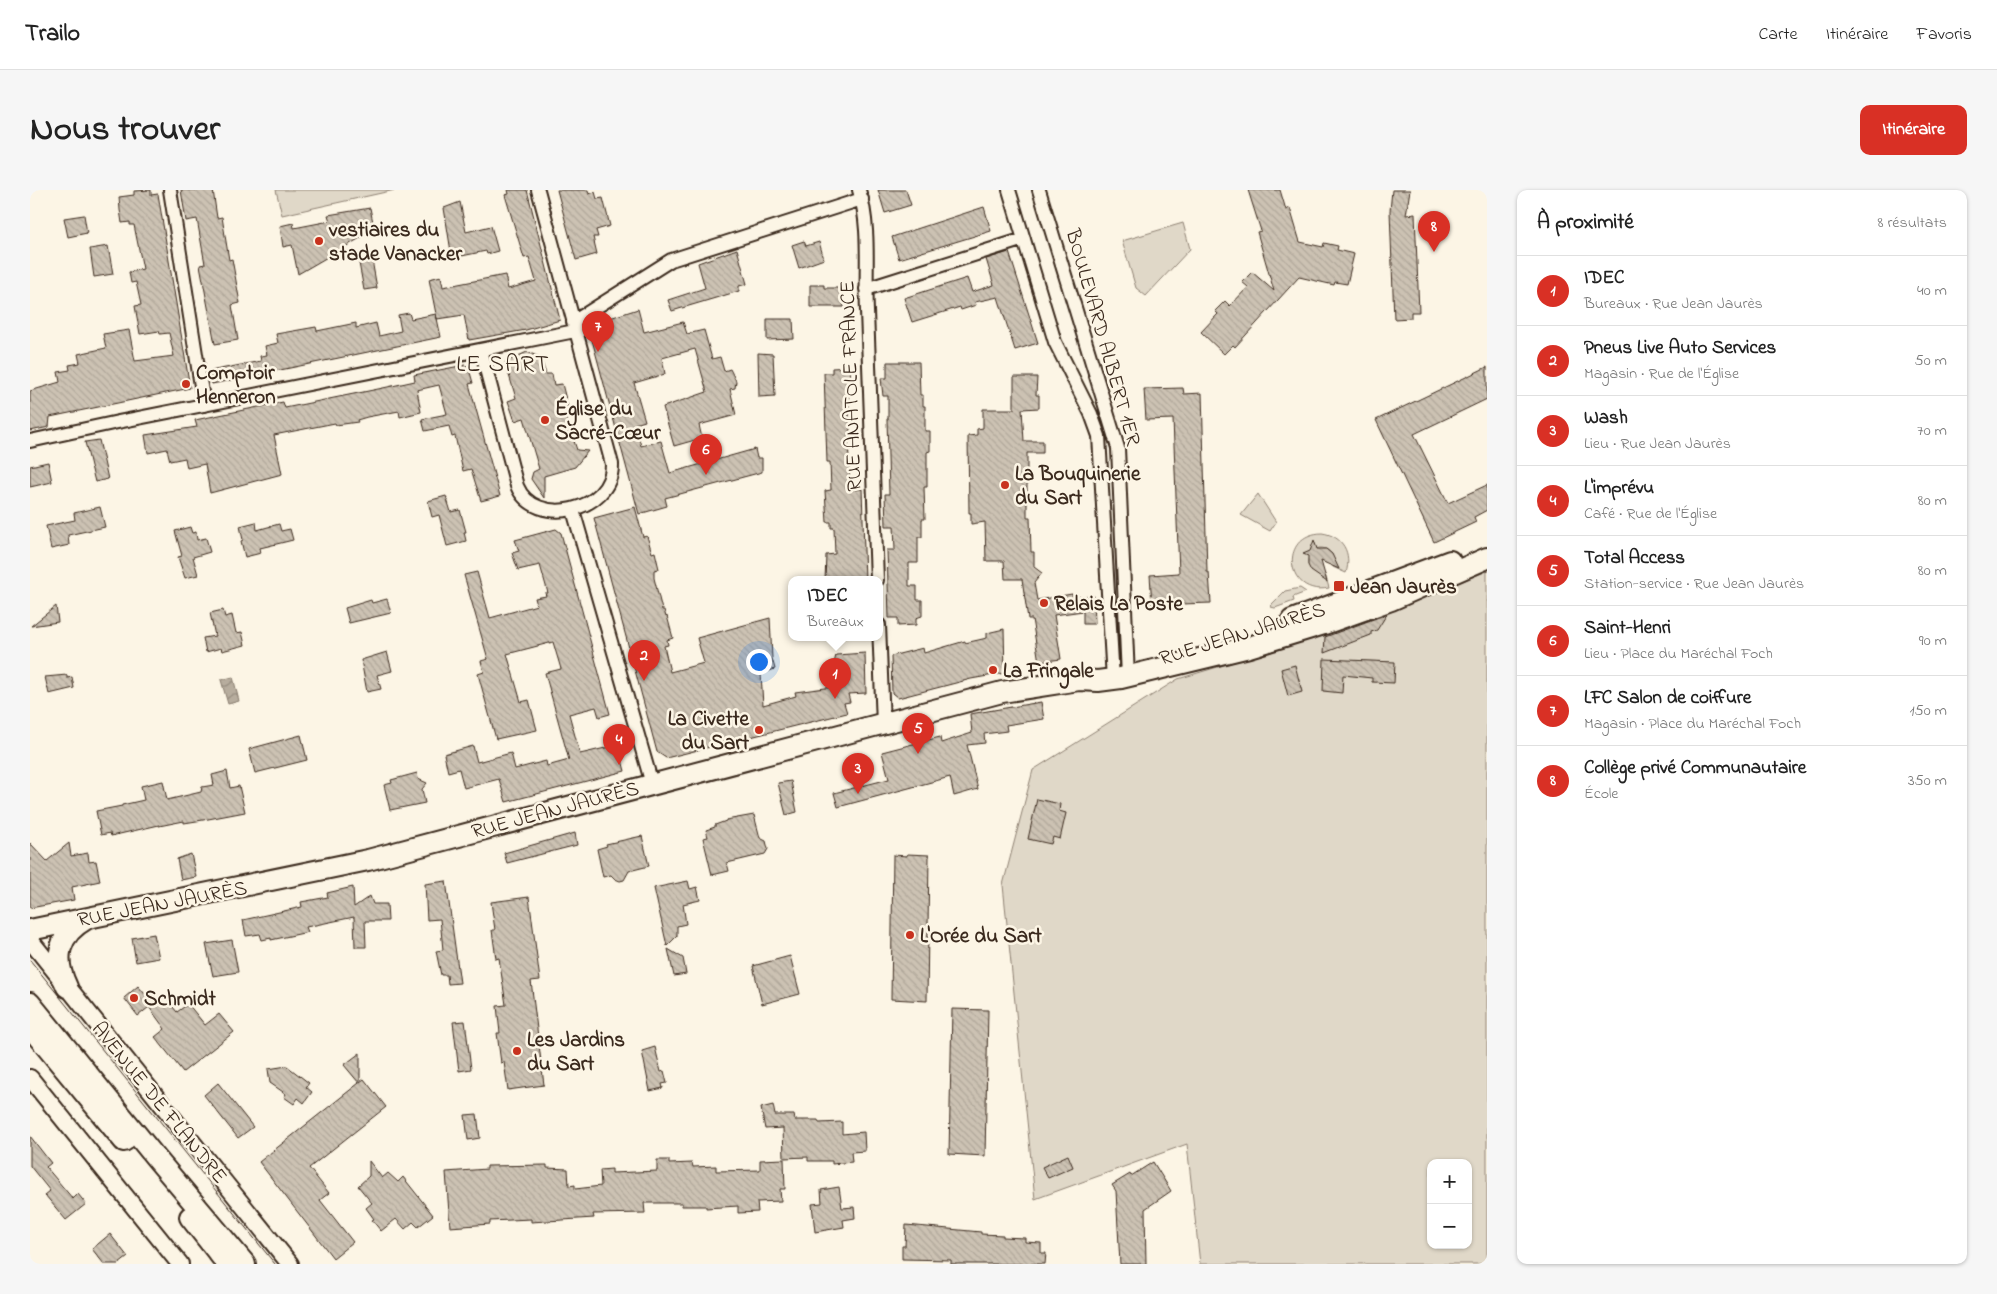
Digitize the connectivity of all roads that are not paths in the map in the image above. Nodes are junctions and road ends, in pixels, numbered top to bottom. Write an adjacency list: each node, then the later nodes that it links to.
1 (170, 190): 10 (street)
2 (538, 190): 8 (street)
3 (1009, 190): 6 (street, BOULEVARD ALBERT 1ER)
4 (1039, 190): 17 (street, BOULEVARD ALBERT 1ER)
5 (861, 194): 7 (street, RUE ANATOLE FRANCE); 8 (street)
6 (1024, 239): 7 (street); 17 (street, BOULEVARD ALBERT 1ER)
7 (866, 289): 15 (street, RUE ANATOLE FRANCE)
8 (574, 327): 9 (street); 12 (street)
9 (481, 350): 10 (street); 12 (street)
10 (204, 405): 11 (street)
11 (30, 442)
12 (573, 510): 19 (street)
13 (1487, 546): 17 (main road, RUE JEAN JAURÈS)
14 (1487, 558): 17 (main road, RUE JEAN JAURÈS)
15 (877, 576)
16 (879, 641): 18 (street)
17 (1120, 673): 18 (main road, RUE JEAN JAURÈS)
18 (882, 724): 19 (main road, RUE JEAN JAURÈS)
19 (652, 784): 20 (main road, RUE JEAN JAURÈS)
20 (87, 918): 21 (main road, RUE JEAN JAURÈS); 23 (main road)
21 (30, 930)
22 (30, 940): 23 (street, AVENUE DE FLANDRE)
23 (68, 987): 34 (street, AVENUE DE FLANDRE)
24 (30, 991): 30 (main road)
25 (30, 1003): 30 (main road, AVENUE DE FLANDRE)
26 (30, 1016): 29 (main road)
27 (30, 1027): 29 (main road)
28 (30, 1078): 31 (street)
29 (184, 1211): 32 (main road)
30 (224, 1238): 33 (main road, AVENUE DE FLANDRE)
31 (180, 1264)
32 (227, 1264)
33 (245, 1264)
34 (290, 1264)

